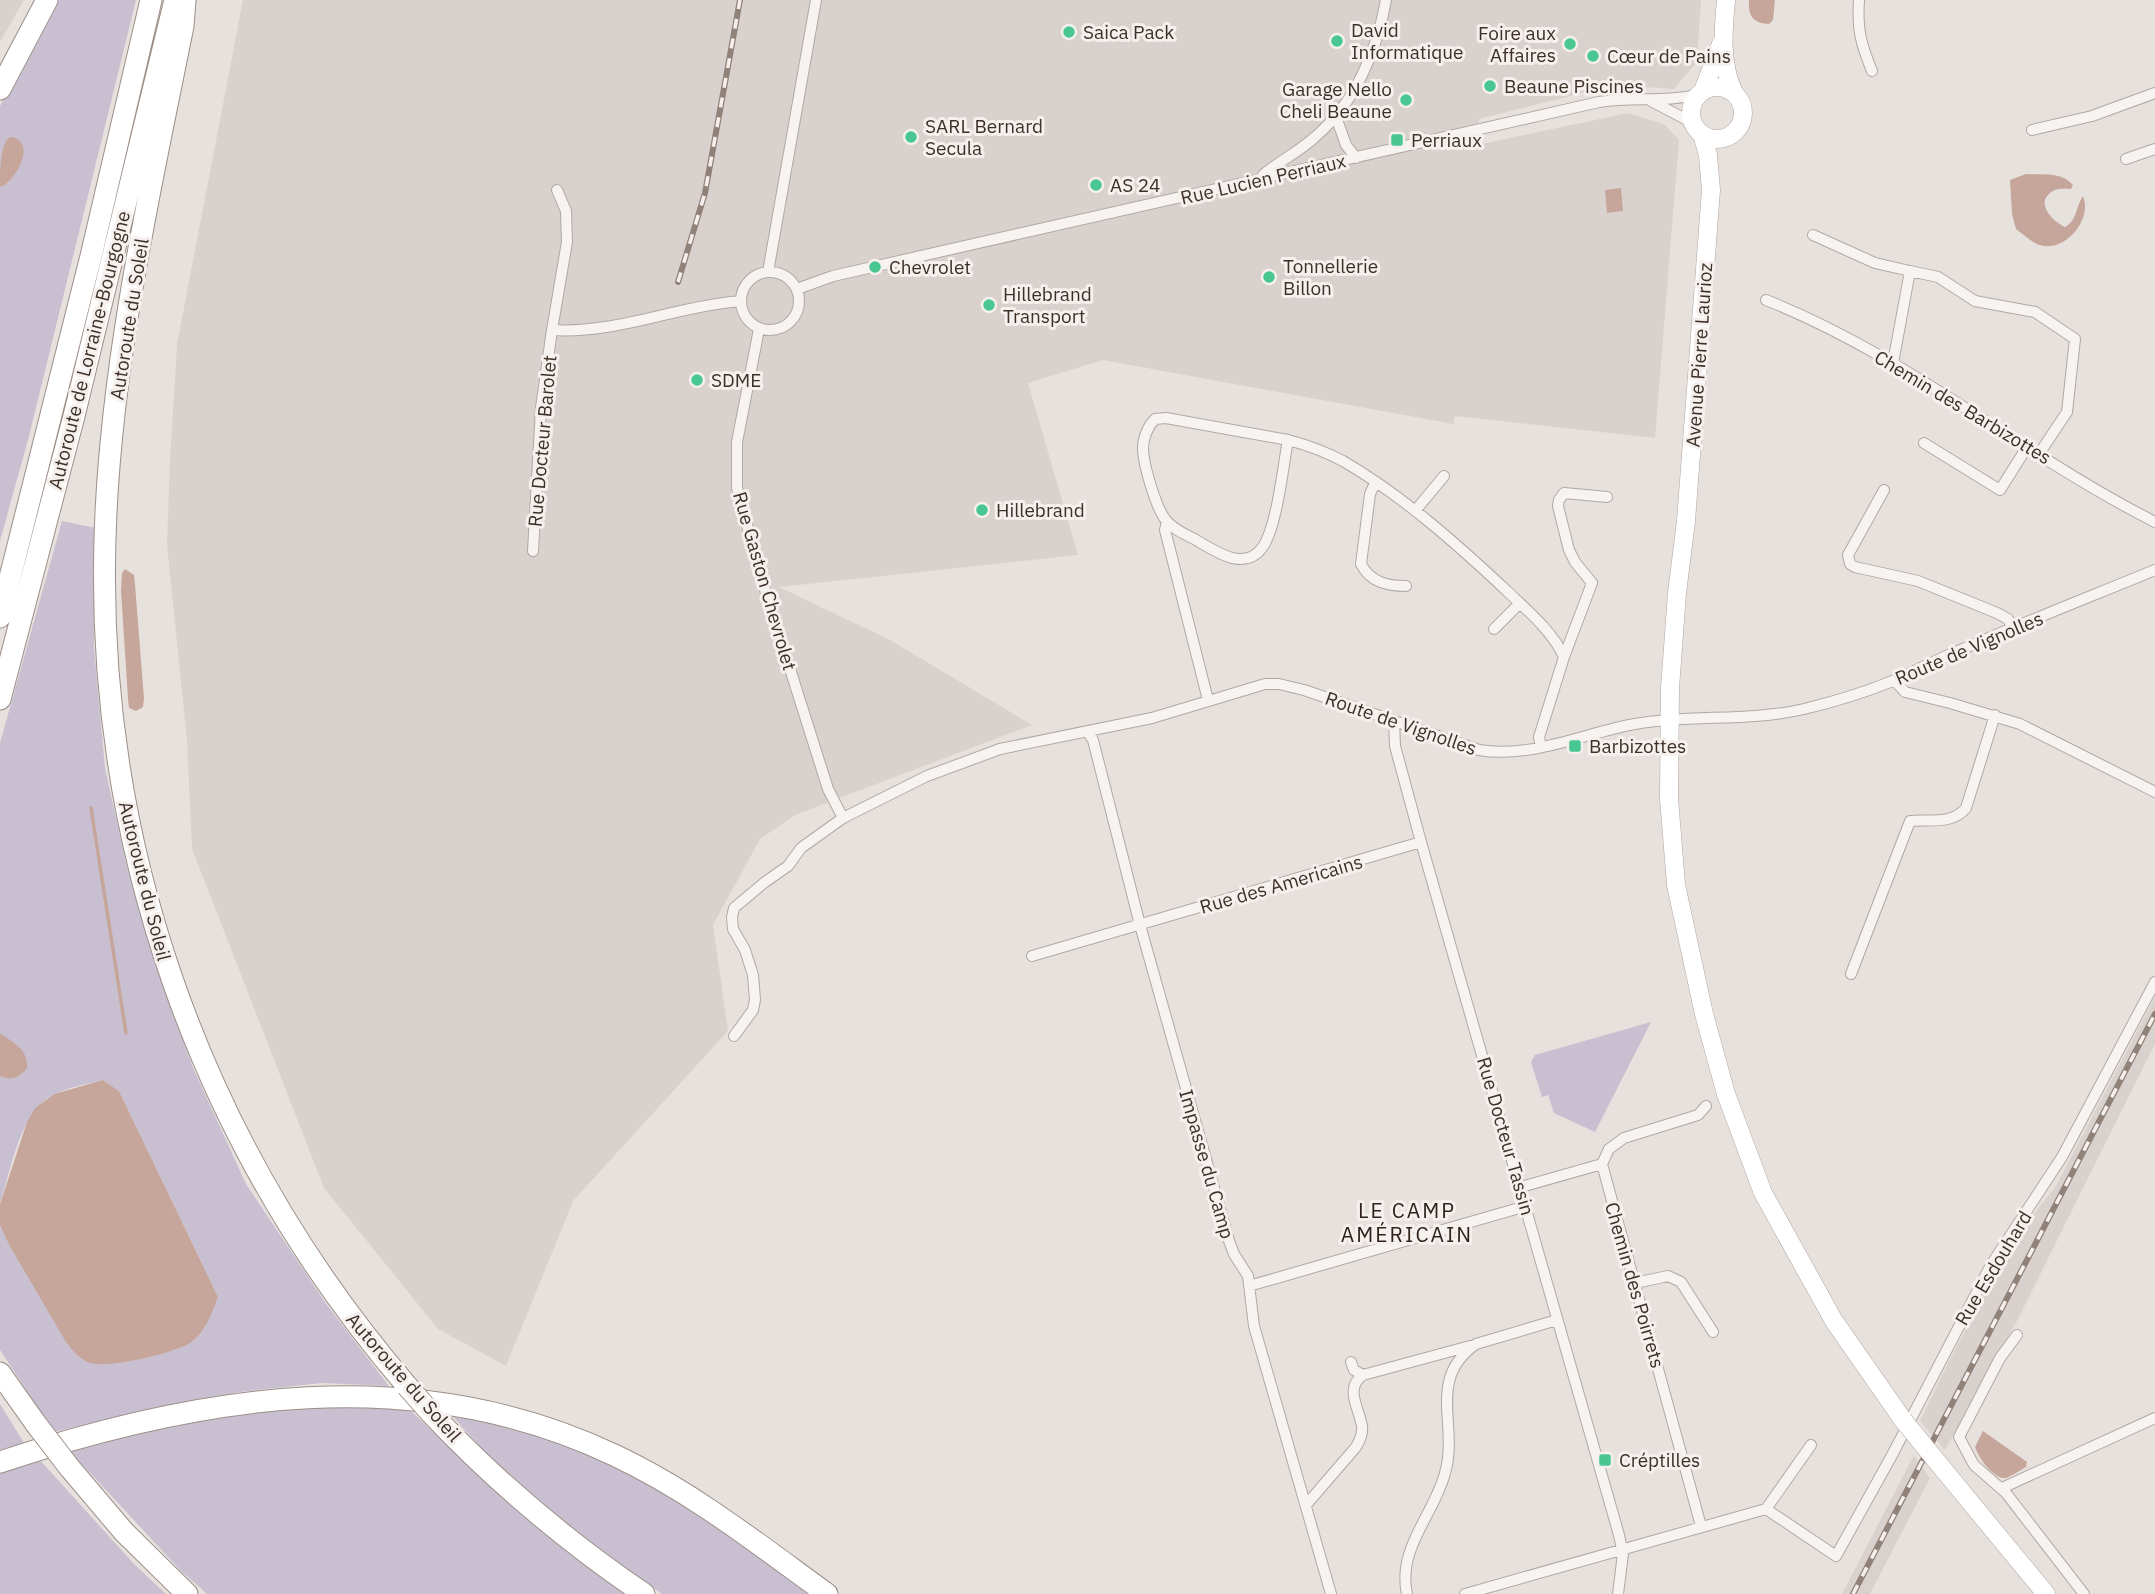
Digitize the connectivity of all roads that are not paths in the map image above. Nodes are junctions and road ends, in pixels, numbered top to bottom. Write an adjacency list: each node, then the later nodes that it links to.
1 (47, 0): 11 (highway)
2 (151, 0): 50 (highway, Autoroute de Lorraine-Bourgogne)
3 (175, 0): 55 (highway, Autoroute de Lorraine-Bourgogne)
4 (185, 0): 92 (highway, Autoroute du Soleil, bridge)
5 (816, 0): 28 (street)
6 (1386, 0): 16 (street)
7 (1726, 0): 9 (main road)
8 (1859, 0): 10 (street)
9 (1723, 40): 12 (main road); 13 (main road)
10 (1872, 71)
11 (0, 89)
12 (1701, 93): 13 (main road); 15 (street, Rue Lucien Perriaux); 17 (main road)
13 (1734, 93): 19 (main road)
14 (2155, 93): 18 (street)
15 (1649, 99): 17 (street, Rue Lucien Perriaux); 21 (street, Rue Lucien Perriaux)
16 (1336, 117): 21 (street); 23 (street)
17 (1698, 129): 19 (main road); 25 (main road, Avenue Pierre Laurioz)
18 (2032, 130)
19 (1730, 135): 25 (main road, Avenue Pierre Laurioz)
20 (2155, 149): 22 (street)
21 (1356, 158): 23 (street, Rue Lucien Perriaux)
22 (2126, 159)
23 (1263, 180): 29 (street, Rue Lucien Perriaux)
24 (557, 190): 33 (street, Rue Docteur Barolet)
25 (1711, 190): 58 (main road, Avenue Pierre Laurioz)
26 (1813, 235): 27 (street)
27 (1910, 271): 34 (street); 38 (street)
28 (768, 272): 29 (street); 31 (street)
29 (797, 289): 32 (street)
30 (1766, 300): 34 (street, Chemin des Barbizottes)
31 (740, 301): 32 (street); 33 (street, Rue Docteur Barolet)
32 (759, 328): 63 (street, Rue Gaston Chevrolet)
33 (552, 330): 46 (street, Rue Docteur Barolet)
34 (1894, 363): 37 (street, Chemin des Barbizottes)
35 (1288, 440): 40 (street); 44 (street); 44 (street)
36 (1924, 443): 37 (street)
37 (2027, 447): 38 (street, Chemin des Barbizottes)
38 (2039, 454): 45 (street, Chemin des Barbizottes)
39 (1444, 476): 43 (street)
40 (1375, 482): 43 (street); 48 (street)
41 (1884, 491): 51 (street)
42 (1607, 497): 53 (street)
43 (1415, 511): 49 (street)
44 (1167, 522): 56 (street)
45 (2155, 522)
46 (533, 551)
47 (2155, 570): 51 (street, Route de Vignolles)
48 (1406, 586)
49 (1520, 603): 52 (street); 53 (street)
50 (0, 617)
51 (2013, 628): 54 (street, Route de Vignolles)
52 (1494, 629)
53 (1564, 657): 61 (street)
54 (1895, 680): 57 (street); 58 (street, Route de Vignolles)
55 (0, 699)
56 (1208, 700): 59 (street, Route de Vignolles); 60 (street, Route de Vignolles)
57 (1995, 715): 62 (street); 67 (street)
58 (1674, 719): 61 (street, Route de Vignolles); 98 (main road, Avenue Pierre Laurioz, bridge)
59 (1394, 721): 61 (street, Route de Vignolles); 64 (street, Rue Docteur Tassin)
60 (1087, 731): 63 (street, Route de Vignolles); 65 (street, Impasse du Camp)
61 (1541, 747)
62 (2155, 792)
63 (846, 817): 69 (street, Route de Vignolles)
64 (1421, 842): 65 (street, Rue des Americains); 72 (street, Rue Docteur Tassin)
65 (1140, 925): 66 (street, Rue des Americains); 75 (street, Impasse du Camp)
66 (1032, 956)
67 (1851, 974)
68 (2155, 982): 88 (street, Rue Esdouhard)
69 (734, 1036)
70 (1706, 1106): 71 (street)
71 (1602, 1164): 72 (street); 74 (street, Chemin des Poirrets)
72 (1521, 1187): 73 (street, Rue Docteur Tassin)
73 (1525, 1206): 75 (street); 76 (street, Rue Docteur Tassin)
74 (1635, 1283): 77 (street); 89 (street, Chemin des Poirrets)
75 (1249, 1286): 87 (street, Impasse du Camp)
76 (1557, 1320): 79 (street); 90 (street, Rue Docteur Tassin)
77 (1713, 1332)
78 (2017, 1335): 86 (street)
79 (1476, 1344): 82 (street); 95 (street)
80 (1351, 1362): 82 (street)
81 (0, 1373): 91 (highway, bridge)
82 (1363, 1375): 87 (street)
83 (2155, 1418): 86 (street)
84 (1811, 1445): 88 (street)
85 (0, 1462): 93 (highway)
86 (2002, 1488): 99 (street)
87 (1306, 1505): 94 (street, Impasse du Camp)
88 (1766, 1509): 89 (street)
89 (1702, 1526): 90 (street)
90 (1622, 1550): 96 (street); 97 (street, Rue Docteur Tassin)
91 (187, 1594)
92 (643, 1594)
93 (827, 1594)
94 (1331, 1594)
95 (1407, 1594)
96 (1465, 1594)
97 (1618, 1594)
98 (2046, 1594)
99 (2084, 1594)

